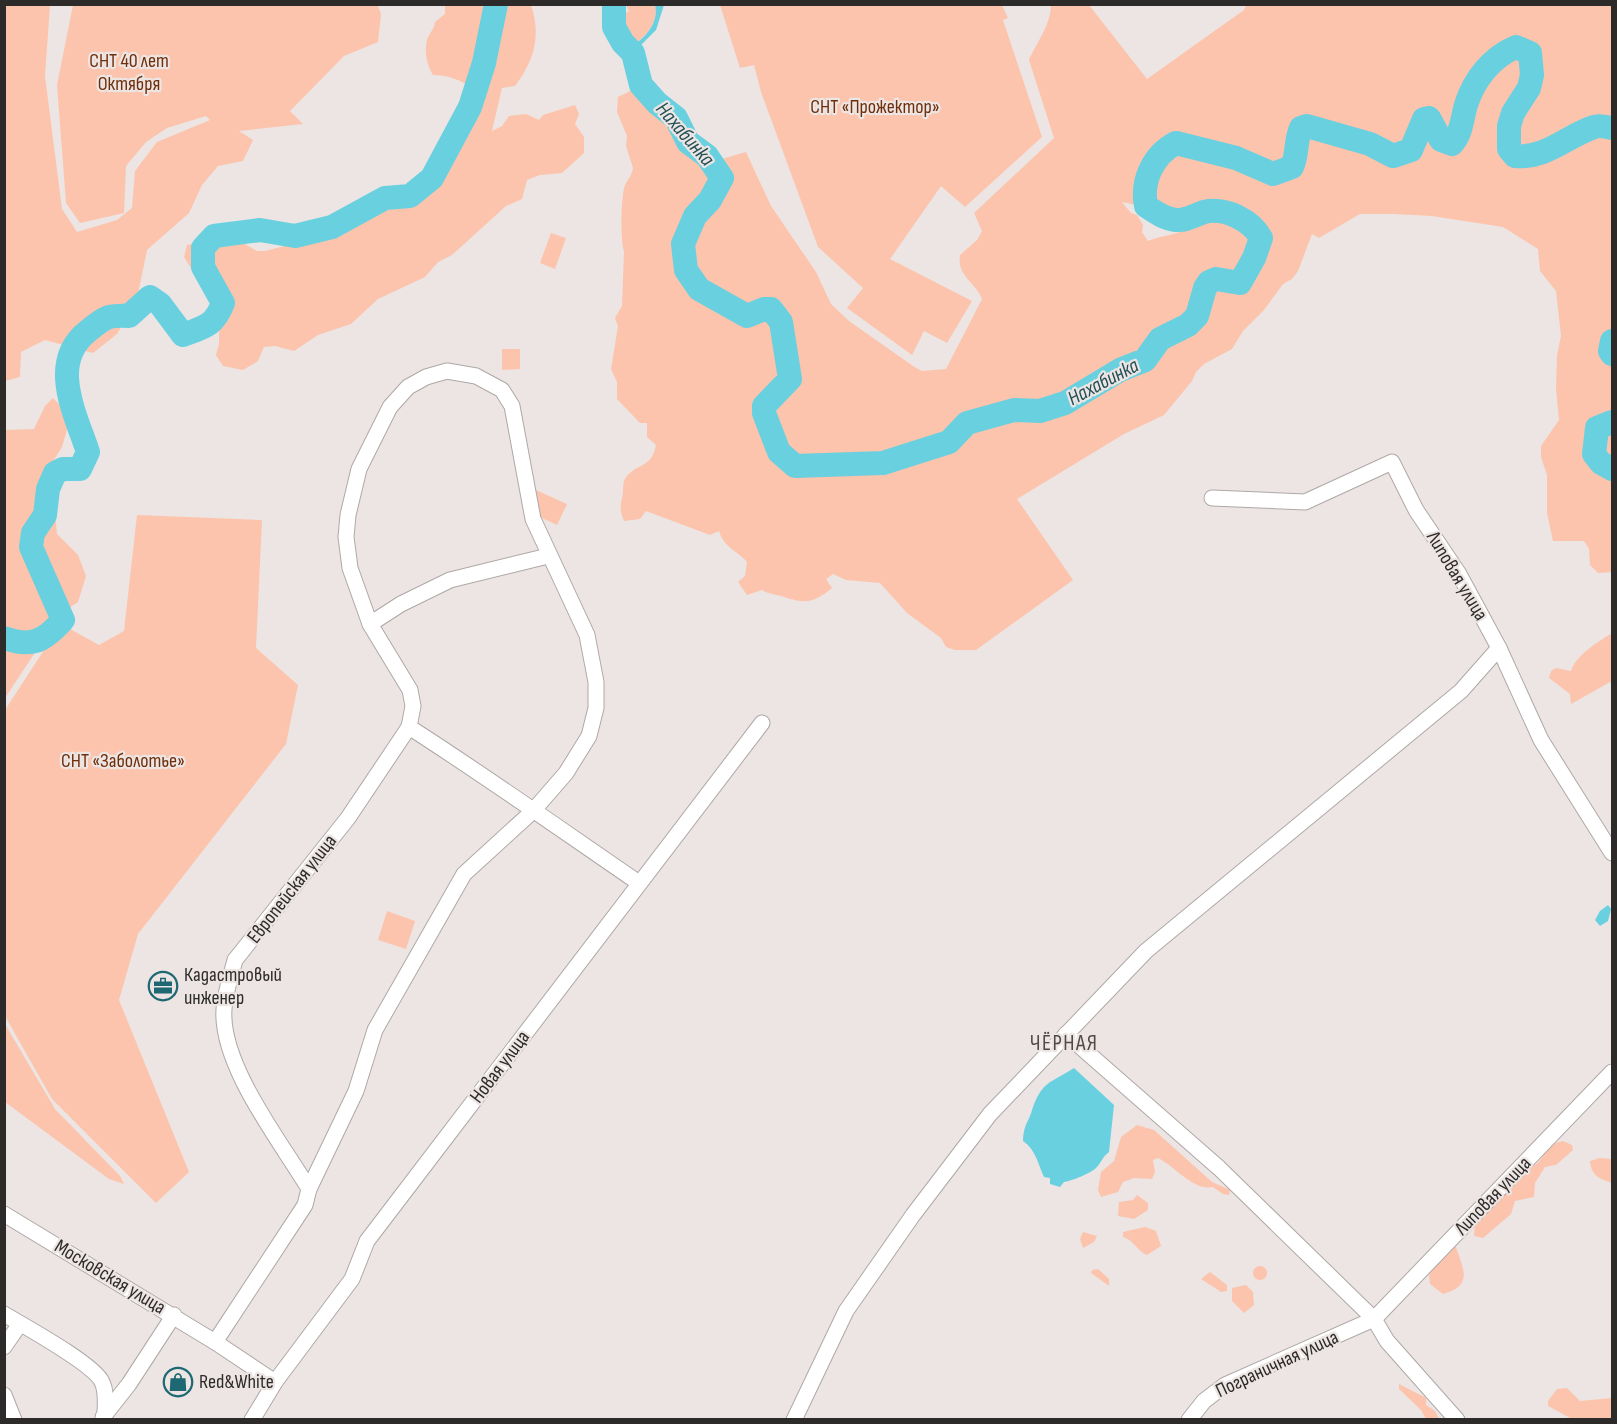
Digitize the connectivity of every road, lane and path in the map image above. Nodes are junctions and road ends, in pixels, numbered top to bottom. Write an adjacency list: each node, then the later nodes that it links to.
1 (1212, 498): 4 (street, Липовая улица)
2 (548, 556): 3 (street); 3 (street, Европейская улица); 7 (street, Европейская улица)
3 (370, 624): 6 (street, Европейская улица)
4 (1499, 648): 8 (street, Липовая улица); 10 (street)
5 (762, 723): 9 (street, Новая улица)
6 (409, 727): 7 (street); 12 (street, Европейская улица)
7 (532, 811): 9 (street); 12 (street, Европейская улица)
8 (1612, 853)
9 (639, 883): 20 (street, Новая улица)
10 (1066, 1034): 16 (street); 25 (street)
11 (1612, 1072): 16 (street, Липовая улица)
12 (309, 1189): 18 (street, Европейская улица)
13 (4, 1214): 15 (street, Московская улица)
14 (4, 1314): 17 (street)
15 (174, 1315): 18 (street, Московская улица); 22 (street)
16 (1374, 1319): 26 (street, Пограничная улица); 27 (street)
17 (20, 1324): 19 (street); 22 (street)
18 (215, 1342): 20 (street)
19 (4, 1347)
20 (275, 1383): 24 (street, Новая улица)
21 (4, 1395): 23 (street)
22 (103, 1417)
23 (14, 1419)
24 (252, 1419)
25 (794, 1419)
26 (1189, 1419)
27 (1457, 1419)

